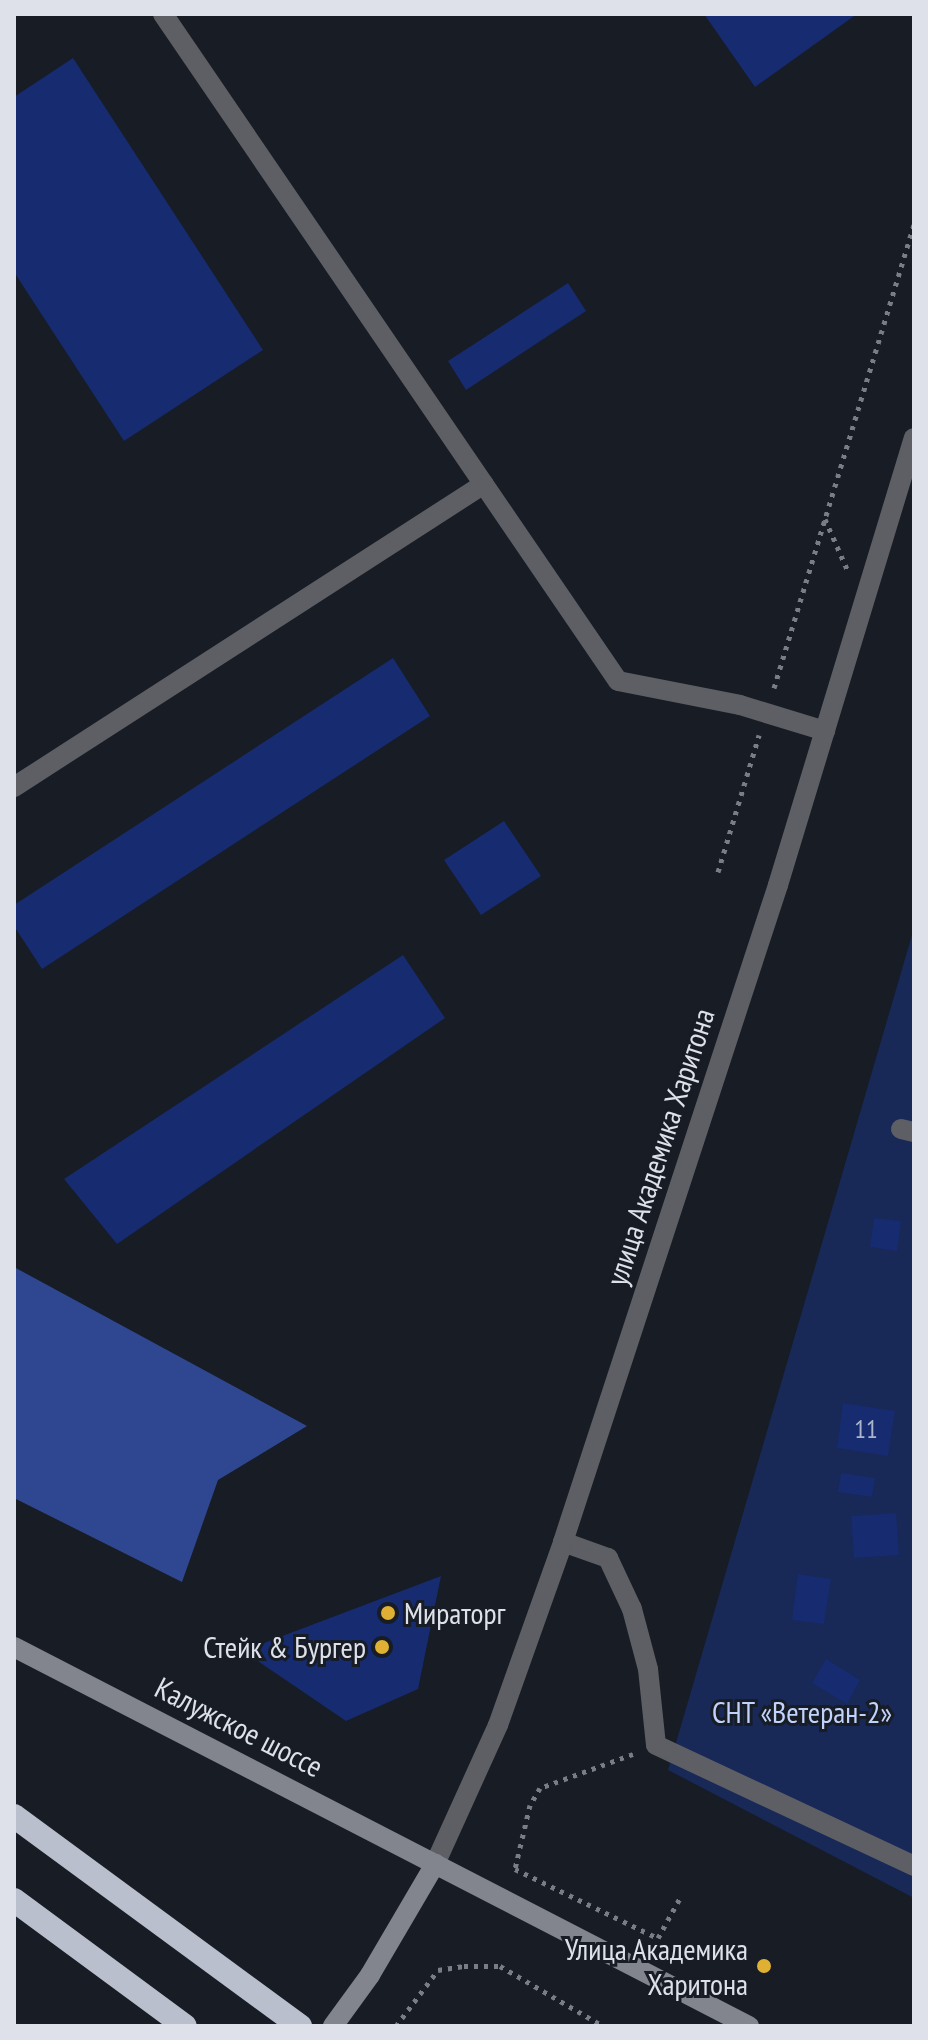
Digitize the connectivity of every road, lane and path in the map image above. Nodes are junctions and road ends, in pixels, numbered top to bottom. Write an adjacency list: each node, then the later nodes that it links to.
1 (163, 14): 4 (street)
2 (914, 225): 5 (path)
3 (914, 438): 6 (street, улица Академика Харитона)
4 (484, 484): 7 (street); 9 (street)
5 (825, 519): 6 (path); 7 (path)
6 (863, 606): 8 (street, улица Академика Харитона)
7 (766, 712): 8 (street); 10 (path)
8 (825, 731): 11 (street, улица Академика Харитона)
9 (14, 787)
10 (718, 872)
11 (563, 1542): 13 (street); 15 (street, улица Академика Харитона)
12 (14, 1647): 15 (main road, Калужское шоссе)
13 (656, 1745): 16 (street); 17 (path)
14 (23, 1822): 20 (highway)
15 (435, 1864): 21 (main road); 24 (main road, Калужское шоссе)
16 (914, 1866)
17 (680, 1898)
18 (14, 1900): 19 (highway)
19 (185, 2026)
20 (300, 2026)
21 (333, 2026)
22 (396, 2026): 23 (path)
23 (604, 2026)
24 (749, 2026)

